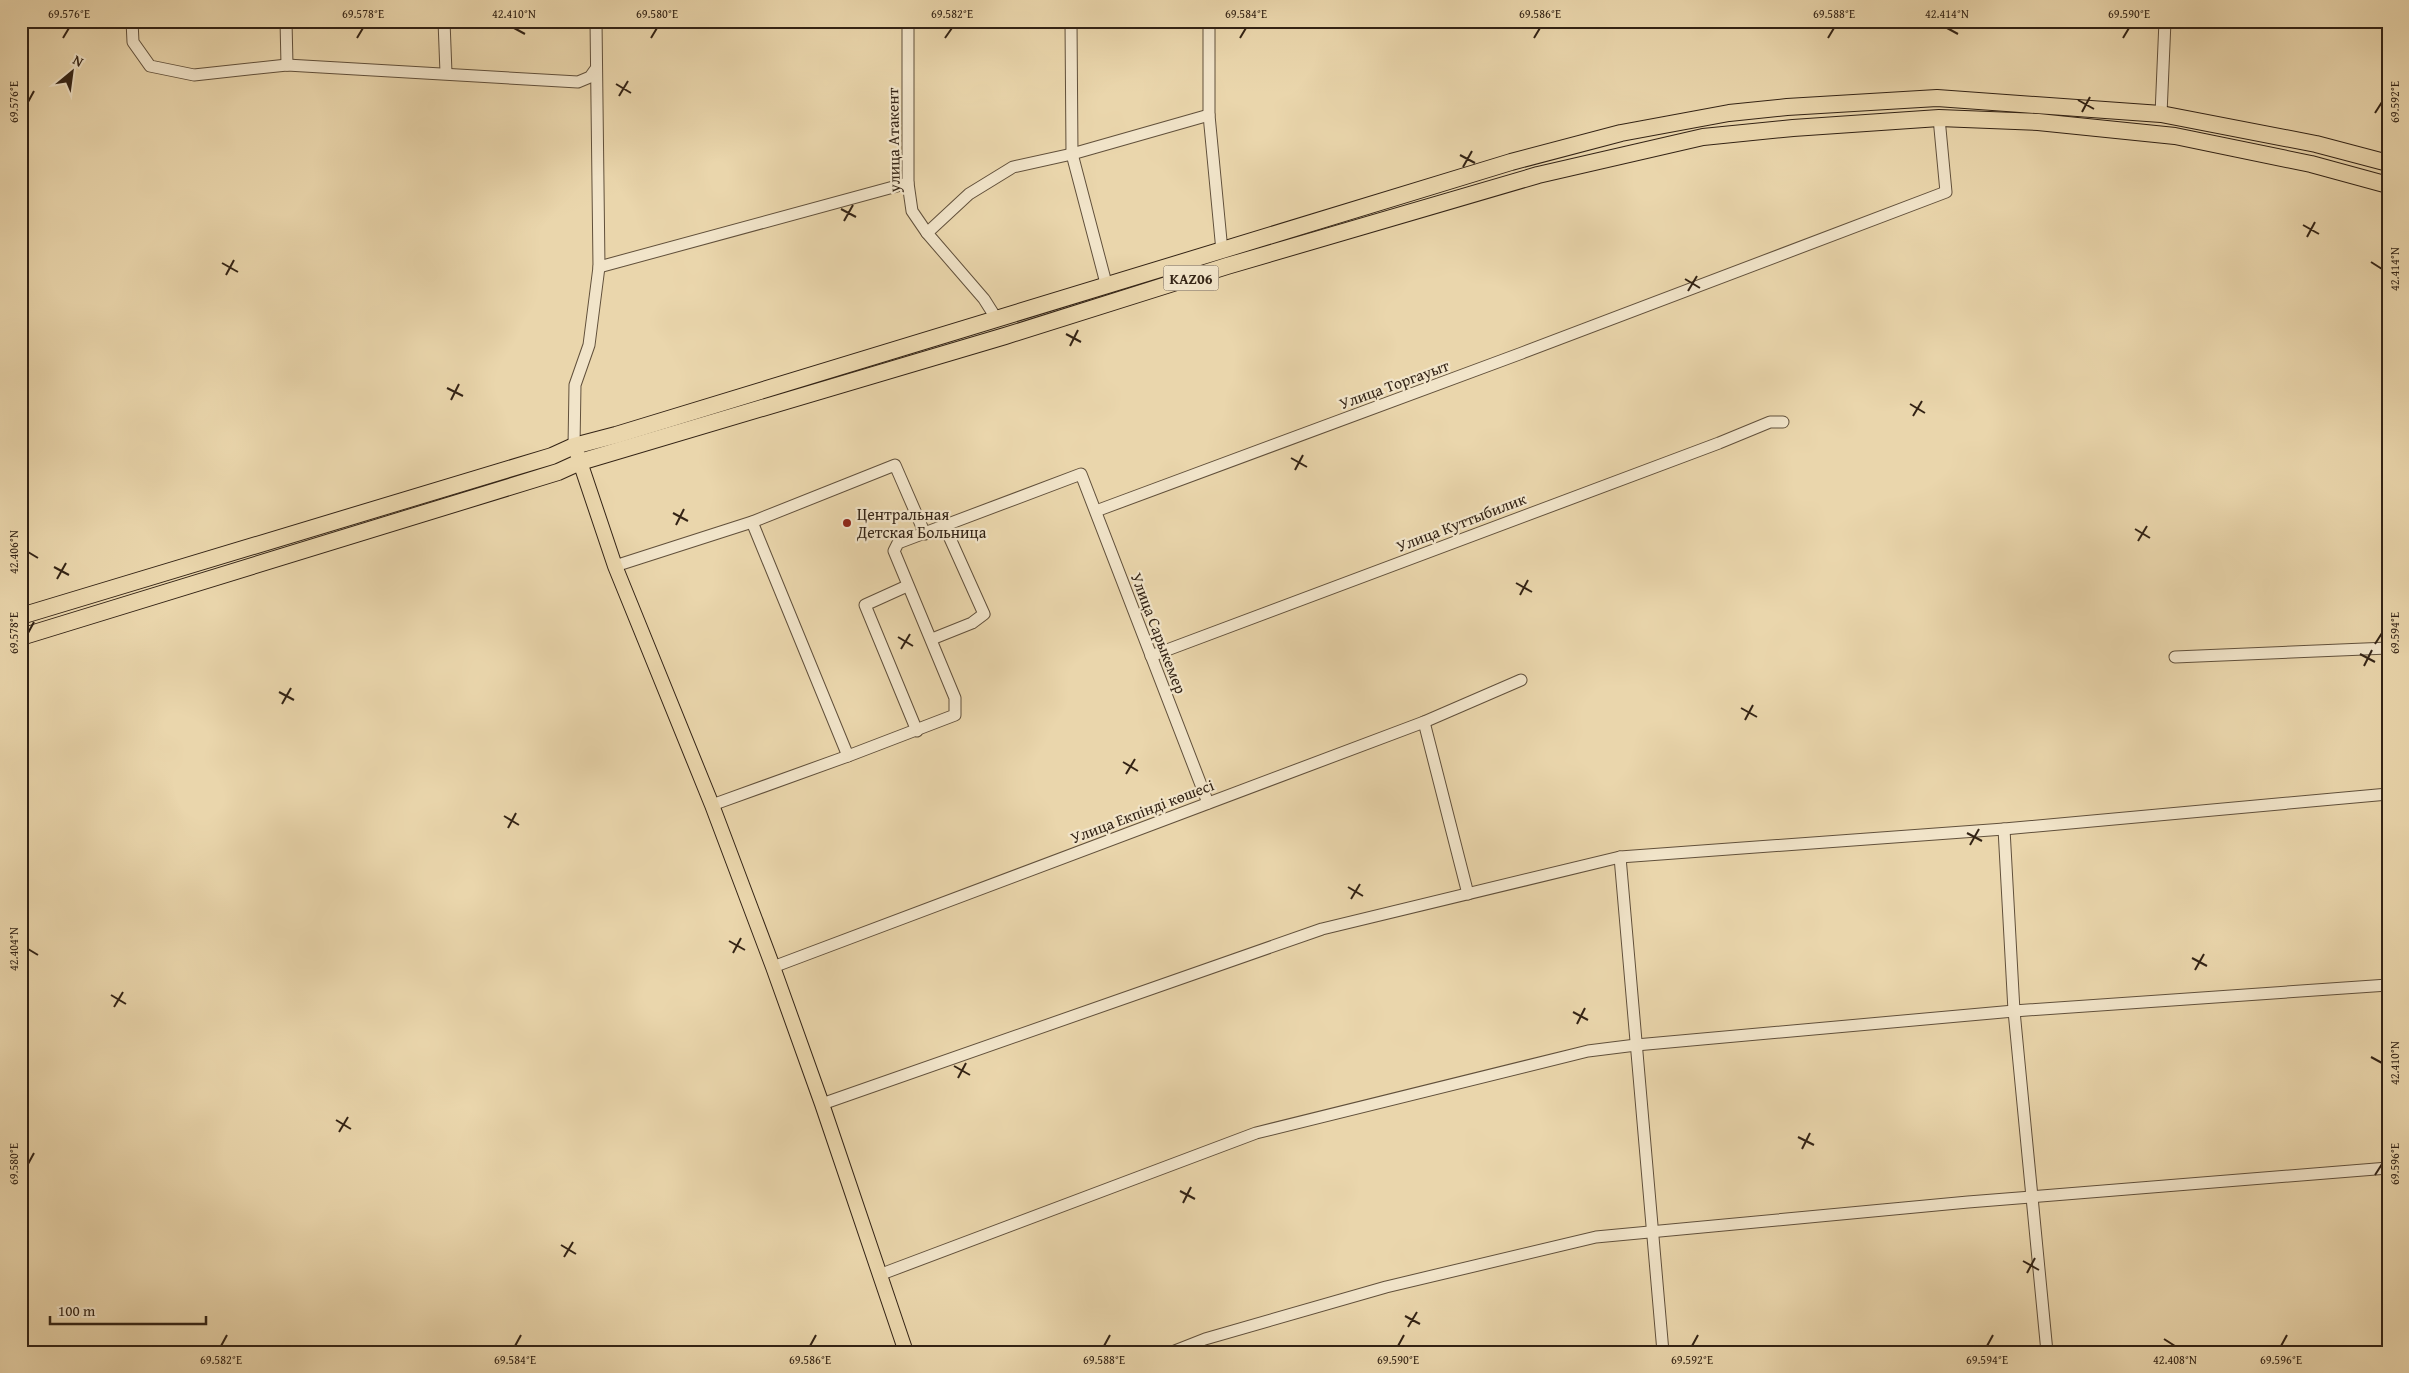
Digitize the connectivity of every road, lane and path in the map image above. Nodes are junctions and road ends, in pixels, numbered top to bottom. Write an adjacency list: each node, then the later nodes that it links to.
1 (132, 21): 9 (street)
2 (286, 21): 9 (street)
3 (444, 21): 11 (street)
4 (596, 21): 10 (street)
5 (908, 21): 19 (street, улица Атакент)
6 (1071, 21): 15 (street)
7 (1209, 21): 13 (street)
8 (2166, 21): 12 (street)
9 (288, 65): 11 (street)
10 (595, 70): 11 (street); 23 (street)
11 (446, 73)
12 (2161, 114): 16 (highway, KАZ06); 17 (highway, KАZ06)
13 (1209, 116): 15 (street); 22 (street)
14 (1940, 118): 18 (highway, KАZ06); 20 (highway, KАZ06); 29 (street, Улица Торгауыт)
15 (1072, 154): 21 (street); 24 (street)
16 (1510, 162): 18 (highway); 22 (highway, KАZ06)
17 (2388, 163)
18 (1517, 182): 28 (highway, KАZ06)
19 (908, 183): 21 (street, улица Атакент); 23 (street)
20 (2388, 185)
21 (927, 233): 25 (street, улица Атакент)
22 (1222, 251): 24 (highway, KАZ06)
23 (599, 267): 27 (street)
24 (1107, 287): 25 (highway, KАZ06)
25 (996, 318): 27 (highway, KАZ06)
26 (1783, 422): 39 (street, Улица Куттыбилик)
27 (574, 446): 28 (main road); 35 (highway, KАZ06)
28 (580, 462): 33 (main road); 36 (highway, KАZ06)
29 (1096, 511): 31 (street, Улица Сарыкемер); 39 (street, Улица Сарыкемер)
30 (752, 522): 32 (street); 33 (street); 44 (street)
31 (944, 525): 32 (street); 37 (street)
32 (925, 534): 34 (street)
33 (615, 566): 47 (main road)
34 (907, 586): 37 (street); 43 (street)
35 (21, 616)
36 (21, 637)
37 (932, 639): 43 (street)
38 (2388, 648): 40 (street)
39 (1151, 656): 46 (street, Улица Сарыкемер)
40 (2175, 657)
41 (1521, 680): 42 (street, Улица Екпінді көшесі)
42 (1424, 722): 46 (street, Улица Екпінді көшесі); 50 (street)
43 (917, 731): 44 (street)
44 (848, 756): 47 (street)
45 (2388, 794): 48 (street)
46 (1208, 803): 51 (street, Улица Екпінді көшесі)
47 (712, 805): 51 (main road)
48 (2004, 829): 49 (street); 53 (street)
49 (1620, 857): 50 (street); 54 (street)
50 (1468, 894): 55 (street)
51 (773, 967): 55 (main road)
52 (2388, 985): 53 (street)
53 (2014, 1010): 54 (street); 57 (street)
54 (1636, 1045): 58 (street); 59 (street)
55 (822, 1104): 59 (main road)
56 (2388, 1168): 57 (street)
57 (2032, 1197): 58 (street); 63 (street)
58 (1653, 1230): 61 (street); 62 (street)
59 (879, 1275): 60 (main road)
60 (906, 1352)
61 (1172, 1352)
62 (1663, 1352)
63 (2047, 1352)

